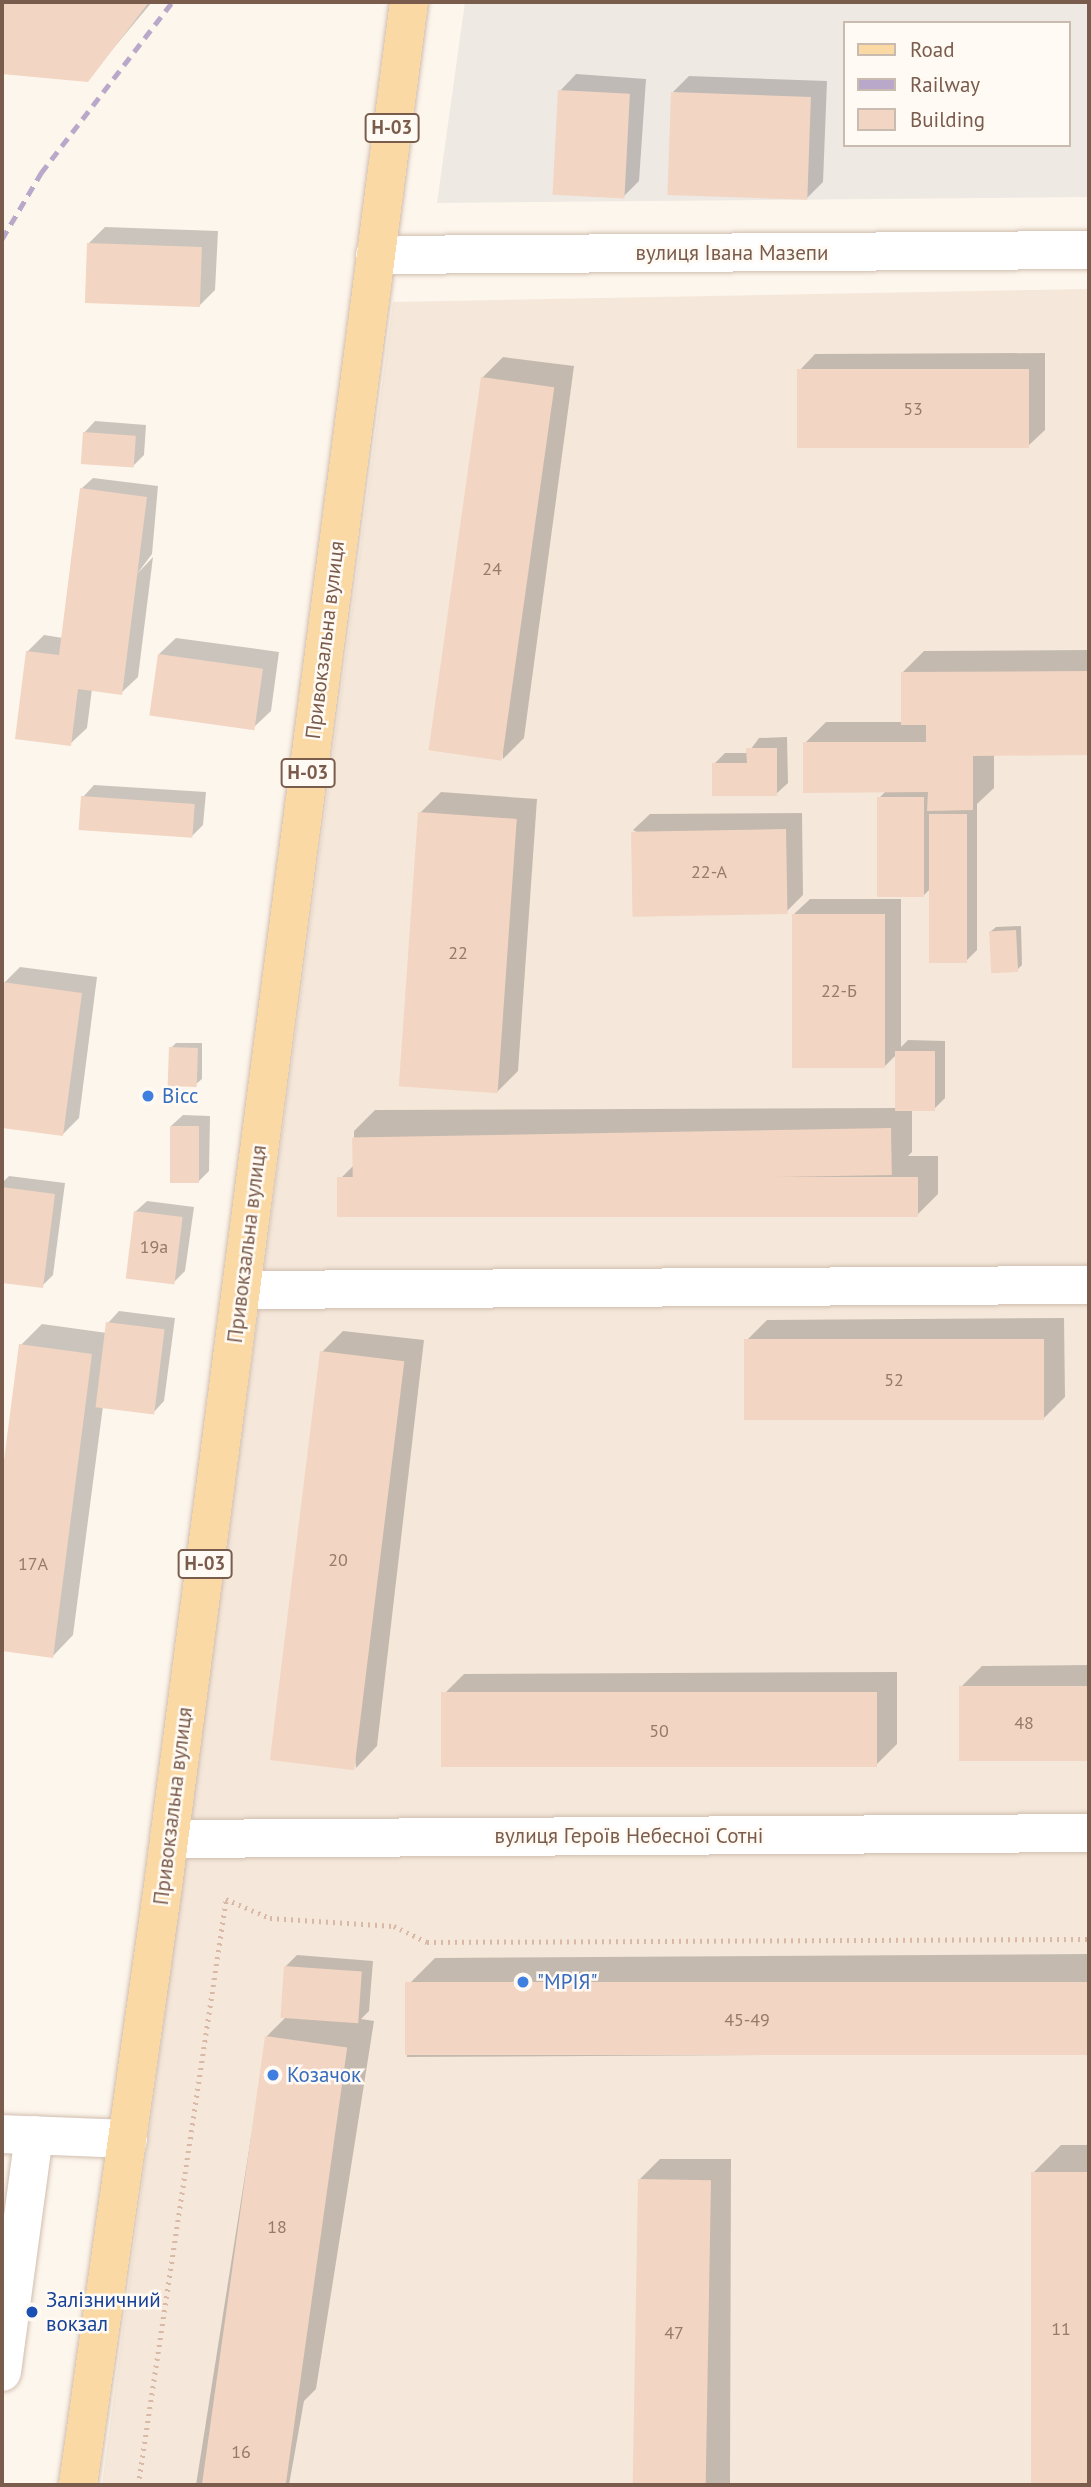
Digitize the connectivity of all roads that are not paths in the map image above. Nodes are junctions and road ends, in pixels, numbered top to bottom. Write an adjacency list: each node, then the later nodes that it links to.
1 (409, 2): 3 (main road, Привокзальна вулиця / Н-03)
2 (1089, 250): 3 (street, вулиця Івана Мазепи)
3 (376, 255): 5 (main road, Привокзальна вулиця / Н-03)
4 (1089, 1284): 5 (street)
5 (241, 1290): 7 (main road, Привокзальна вулиця / Н-03)
6 (1089, 1833): 7 (street, вулиця Героїв Небесної Сотні)
7 (169, 1839): 9 (main road, Привокзальна вулиця / Н-03)
8 (18, 2134): 9 (street); 10 (street)
9 (128, 2139): 11 (main road, Привокзальна вулиця / Н-03)
10 (2, 2372)
11 (78, 2485)

